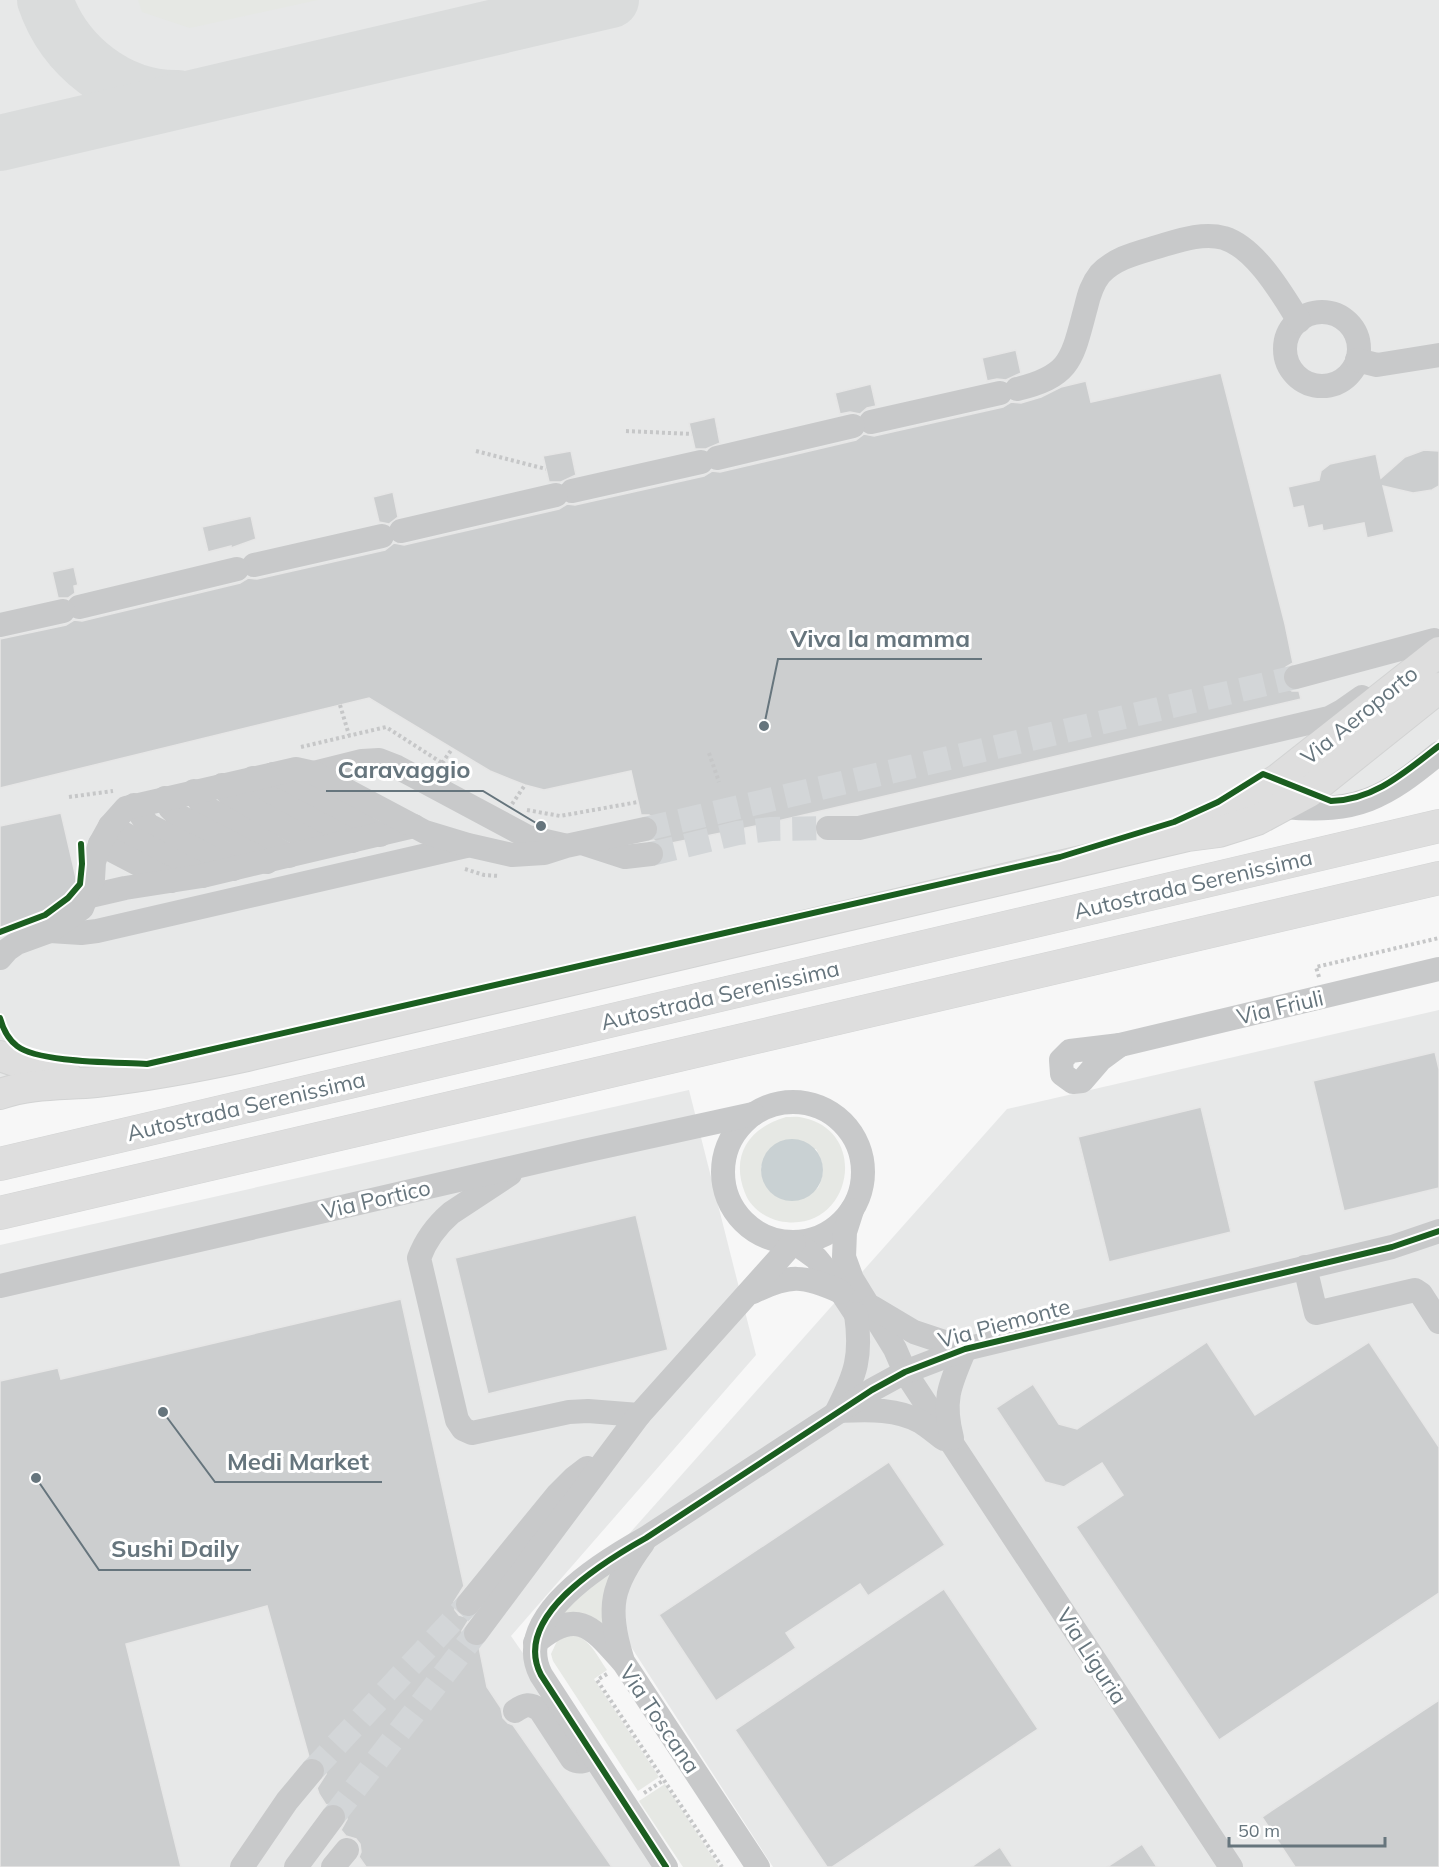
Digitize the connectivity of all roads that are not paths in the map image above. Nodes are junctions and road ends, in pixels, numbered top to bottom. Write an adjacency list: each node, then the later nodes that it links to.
1 (1299, 321): 3 (street); 3 (street); 4 (street)
2 (1439, 355): 3 (street)
3 (1357, 360)
4 (0, 625)
5 (1437, 643): 6 (street); 18 (street); 22 (main road, Via Aeroporto)
6 (1296, 677)
7 (1439, 688): 15 (main road, Via Aeroporto)
8 (1439, 753): 15 (street)
9 (314, 773): 10 (street); 16 (street); 24 (street)
10 (263, 776): 11 (street); 21 (street); 23 (street)
11 (222, 785): 12 (street); 26 (street)
12 (194, 791): 13 (street); 28 (street)
13 (165, 798): 14 (street); 28 (street)
14 (134, 805): 20 (street); 29 (street)
15 (1299, 805): 22 (main road, Via Aeroporto)
16 (414, 826): 21 (street); 25 (street)
17 (1439, 826): 42 (highway, Autostrada Serenissima)
18 (828, 828)
19 (645, 829): 24 (street)
20 (105, 835): 30 (street); 32 (street); 33 (street)
21 (380, 835): 23 (street)
22 (1188, 836): 39 (main road, Via Aeroporto)
23 (352, 841): 26 (street)
24 (574, 844): 25 (street); 27 (street)
25 (468, 845): 34 (street)
26 (322, 847): 28 (street)
27 (651, 854)
28 (278, 859): 29 (street)
29 (233, 869): 30 (street)
30 (202, 876): 32 (street)
31 (1439, 878): 45 (highway)
32 (171, 881): 33 (street)
33 (86, 897): 34 (street)
34 (50, 931): 35 (street)
35 (0, 958)
36 (1439, 969): 37 (street, Via Friuli)
37 (1120, 1045)
38 (0, 1056): 39 (main road, Via Aeroporto)
39 (94, 1082): 40 (main road, Via Aeroporto)
40 (0, 1094)
41 (753, 1114): 43 (street, Via Portico); 44 (street); 47 (street)
42 (0, 1164)
43 (525, 1164): 51 (street, Via Portico); 59 (street)
44 (852, 1209): 47 (street); 54 (street, Via Liguria)
45 (0, 1213)
46 (1439, 1231): 49 (street, Via Piemonte)
47 (794, 1242): 52 (street, Via Liguria); 53 (street)
48 (1439, 1243): 49 (street, Via Piemonte)
49 (1392, 1247): 50 (street, Via Piemonte)
50 (1305, 1267): 55 (street); 56 (street, Via Piemonte)
51 (0, 1286)
52 (842, 1292): 53 (street); 54 (street, Via Liguria)
53 (748, 1294): 59 (street)
54 (862, 1309): 56 (street, Via Liguria); 57 (street, Via Liguria); 58 (street, Via Liguria)
55 (1439, 1322)
56 (964, 1349): 57 (street, Via Piemonte); 61 (street, Via Liguria)
57 (905, 1372): 58 (street, Via Piemonte); 61 (street, Via Liguria)
58 (837, 1412): 61 (street, Via Liguria); 62 (street, Via Piemonte)
59 (639, 1415): 60 (street)
60 (616, 1446): 63 (street); 64 (street)
61 (954, 1446): 75 (street, Via Liguria)
62 (646, 1538): 65 (street, Via Piemonte); 66 (street, Via Piemonte)
63 (468, 1604)
64 (476, 1633)
65 (535, 1643): 66 (street, Via Toscana); 68 (street)
66 (617, 1667): 74 (street, Via Toscana)
67 (515, 1711): 68 (street)
68 (593, 1756): 73 (street)
69 (312, 1771): 71 (street)
70 (333, 1817): 72 (street)
71 (242, 1867)
72 (296, 1867)
73 (666, 1867)
74 (758, 1867)
75 (1231, 1867)

